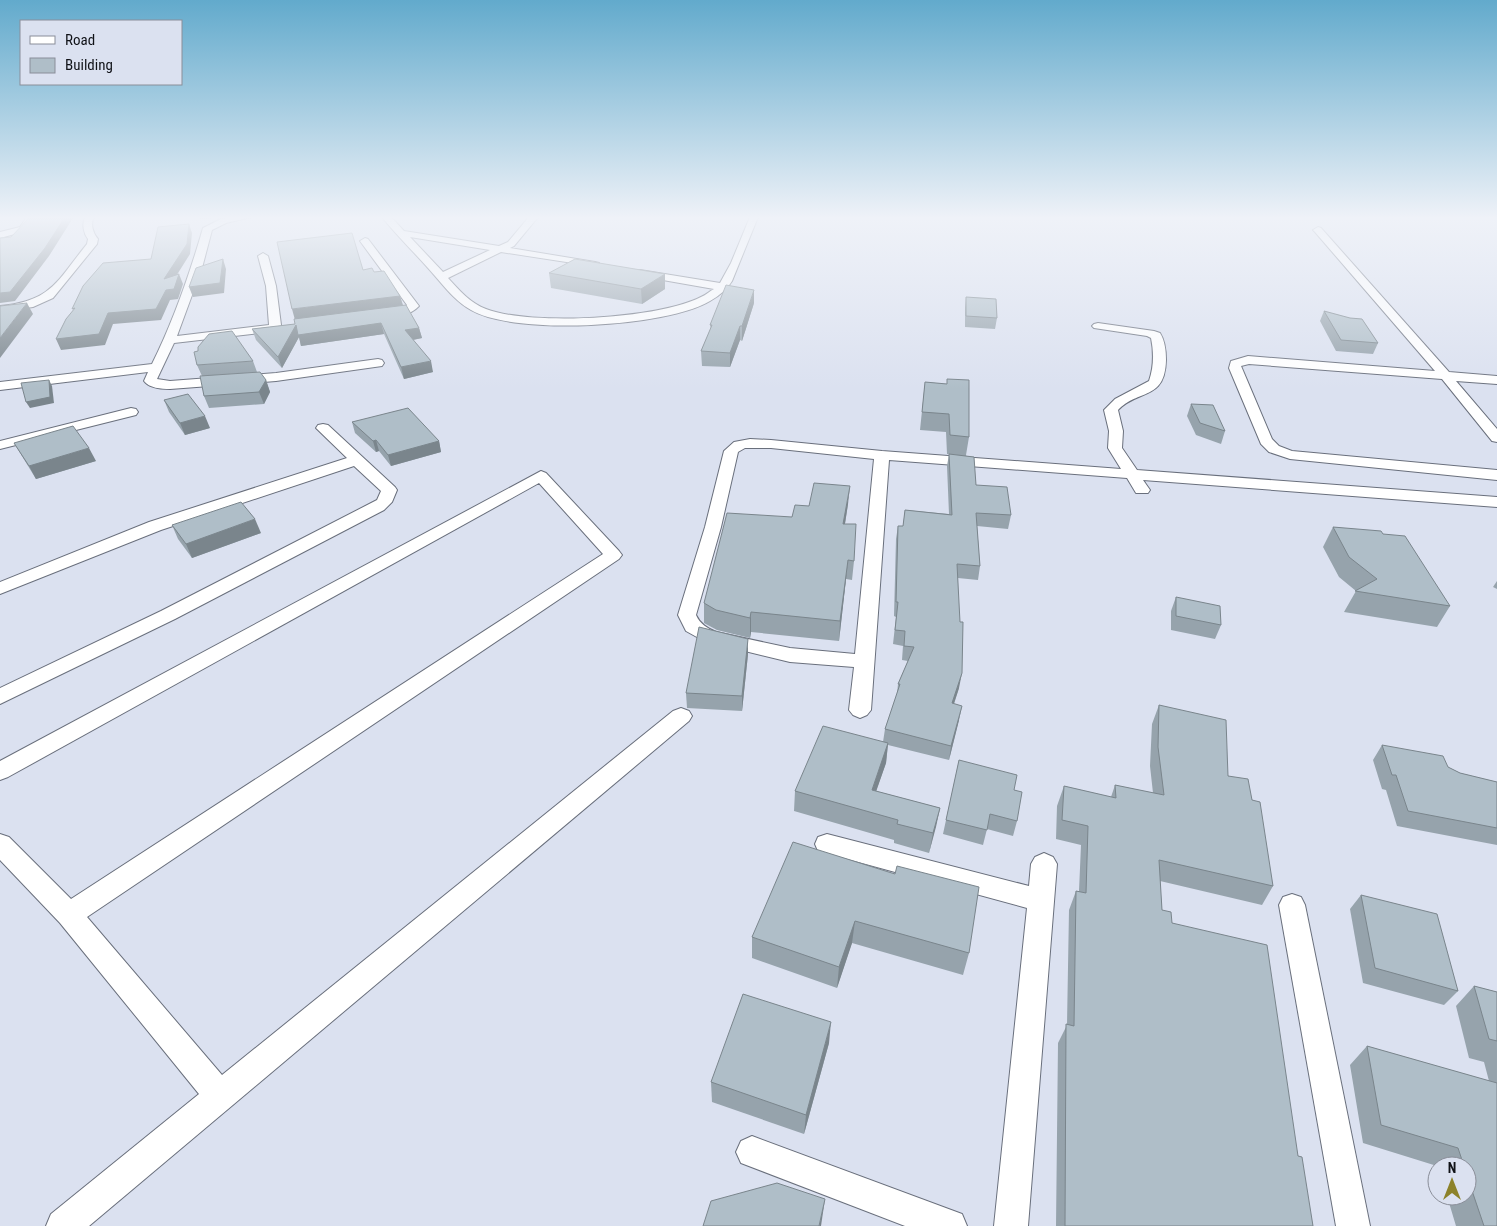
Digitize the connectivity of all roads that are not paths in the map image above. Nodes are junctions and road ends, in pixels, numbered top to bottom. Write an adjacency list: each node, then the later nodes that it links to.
1 (68, 274): 12 (street)
2 (194, 274): 15 (street)
3 (268, 274): 15 (street)
4 (390, 274): 13 (street)
5 (439, 274): 10 (street)
6 (448, 274): 10 (street)
7 (646, 274): 11 (street)
8 (729, 274): 11 (street)
9 (1357, 274): 18 (street)
10 (442, 277): 11 (street)
11 (723, 287)
12 (0, 310)
13 (375, 316)
14 (1098, 326): 27 (street)
15 (170, 340): 17 (street)
16 (378, 364): 17 (street)
17 (155, 367): 20 (street)
18 (1443, 376): 19 (street); 23 (street); 28 (street)
19 (1497, 380)
20 (0, 386)
21 (131, 412): 24 (street)
22 (323, 428): 26 (street)
23 (1497, 438)
24 (0, 445)
25 (882, 455): 27 (street); 32 (street); 32 (street)
26 (357, 460): 31 (street); 33 (street)
27 (1131, 473): 29 (street); 30 (street)
28 (1497, 475)
29 (1142, 490)
30 (1497, 502)
31 (0, 588)
32 (864, 661): 34 (street)
33 (0, 697)
34 (860, 710)
35 (681, 716): 43 (street)
36 (0, 771): 42 (street)
37 (0, 844): 42 (street)
38 (827, 844): 40 (street)
39 (1044, 864): 40 (street)
40 (1039, 900): 47 (street)
41 (1292, 905): 48 (street)
42 (69, 915): 43 (street)
43 (220, 1096): 45 (street)
44 (752, 1152): 46 (street)
45 (63, 1226)
46 (950, 1226)
47 (1011, 1226)
48 (1353, 1226)

